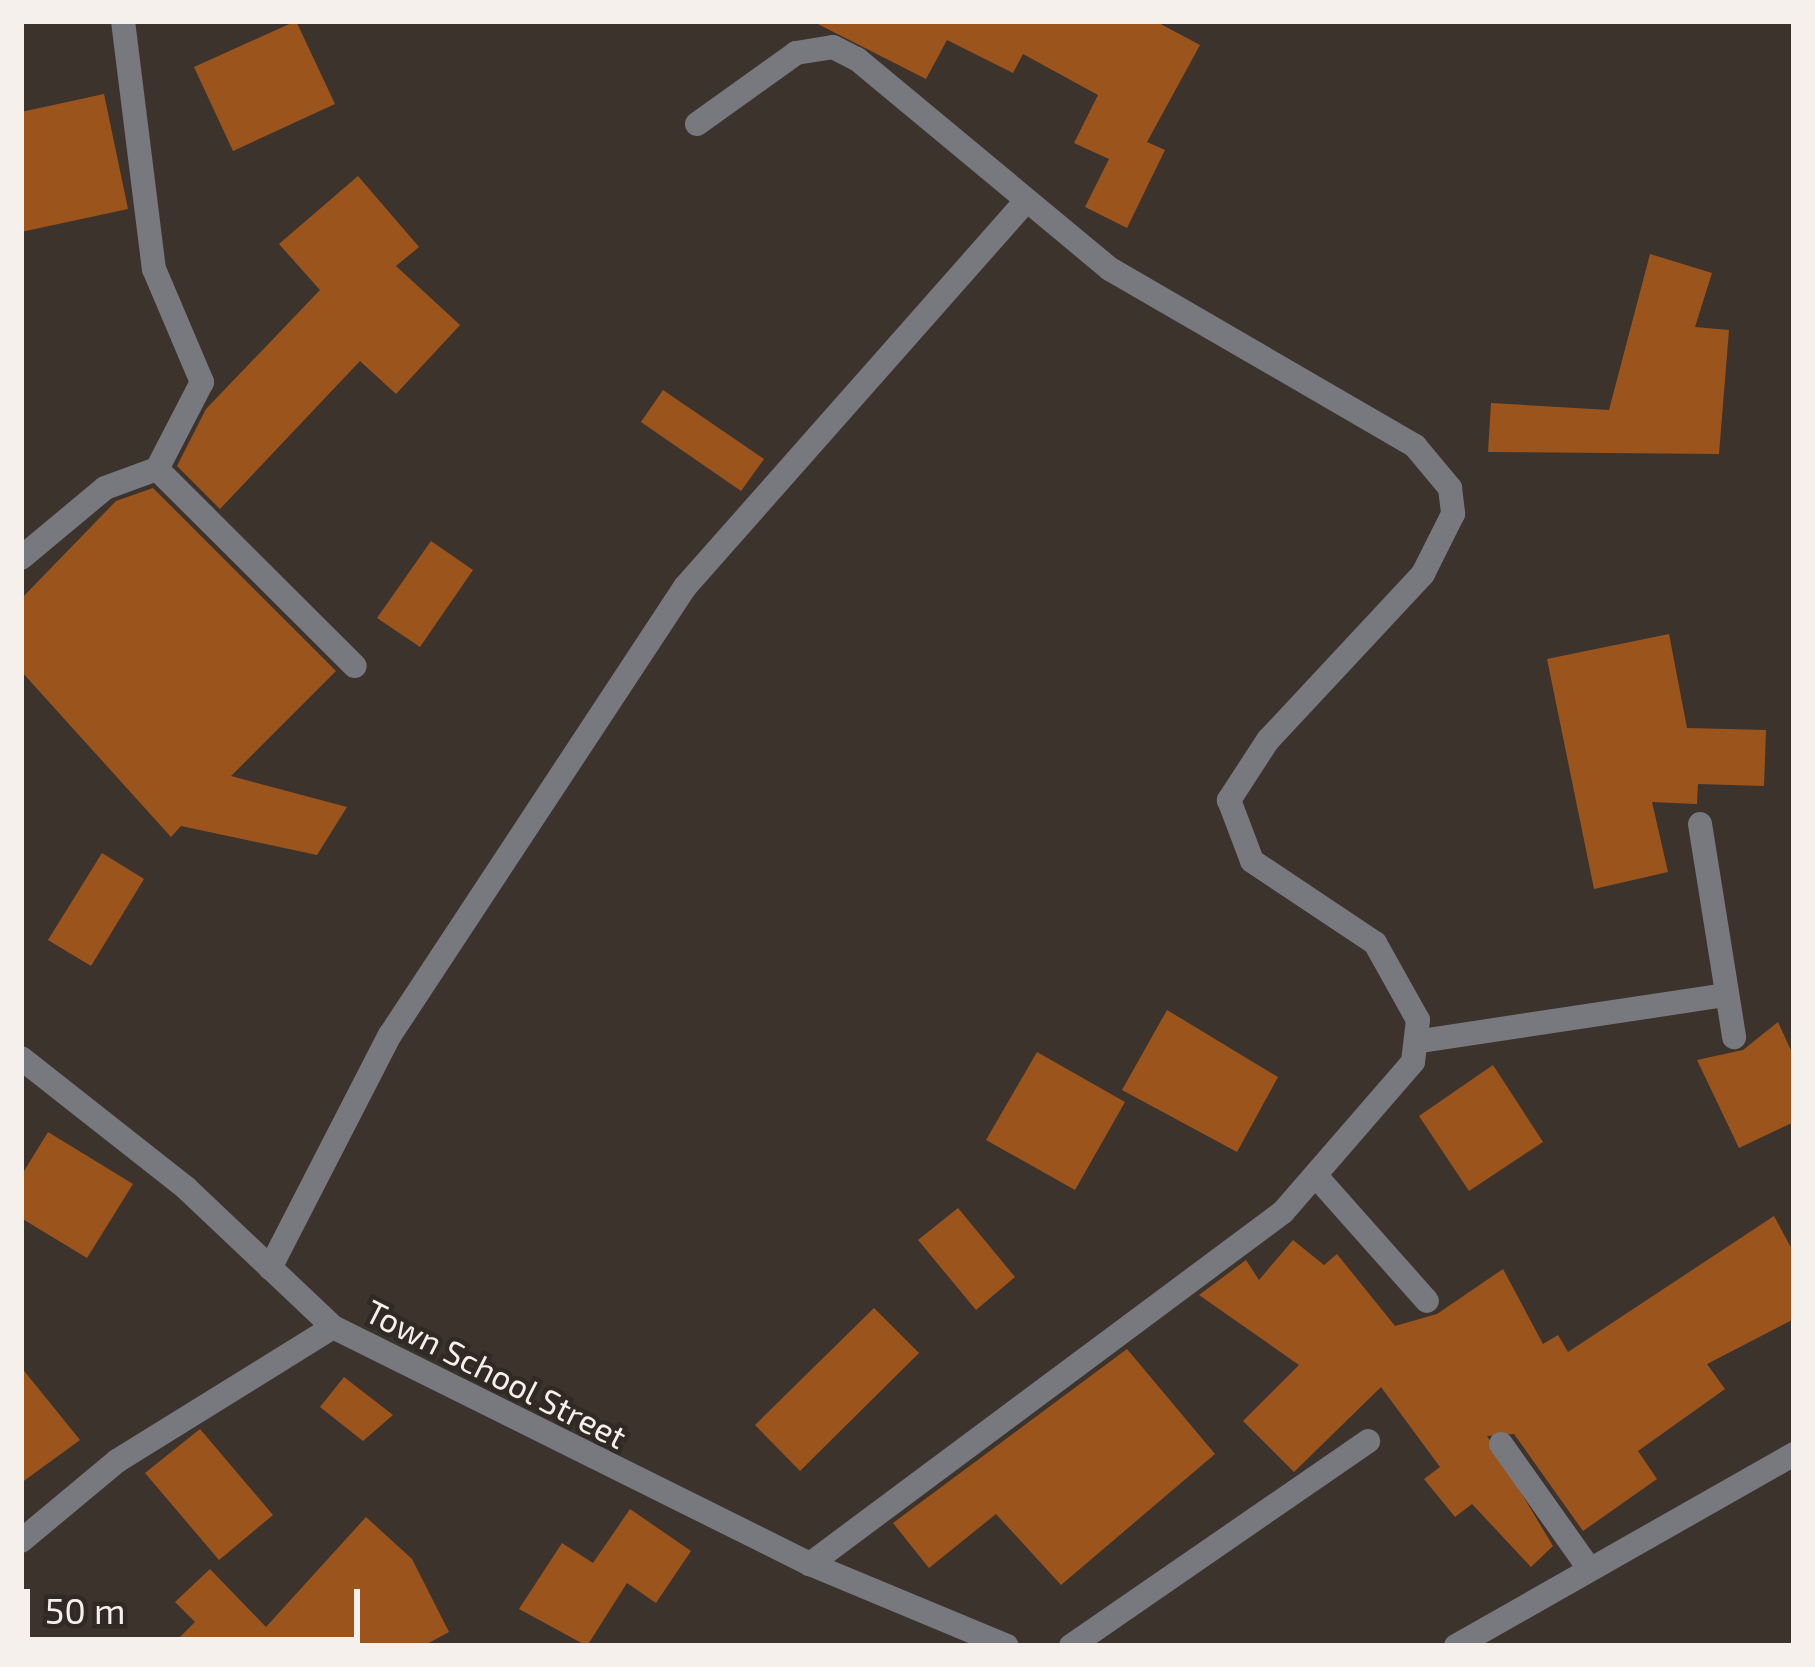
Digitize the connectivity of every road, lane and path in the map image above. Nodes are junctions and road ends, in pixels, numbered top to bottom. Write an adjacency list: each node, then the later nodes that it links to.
1 (123, 21): 4 (street)
2 (697, 124): 3 (street)
3 (1026, 202): 10 (street); 13 (street)
4 (157, 469): 5 (street); 6 (street)
5 (21, 558)
6 (356, 665)
7 (1700, 824): 8 (street)
8 (1724, 995): 9 (street); 10 (street)
9 (1734, 1037)
10 (1420, 1041): 12 (street)
11 (21, 1058): 13 (street, Town School Street)
12 (1316, 1176): 14 (street); 20 (street)
13 (270, 1268): 15 (street, Town School Street)
14 (1426, 1301)
15 (333, 1328): 19 (street); 20 (street, Town School Street)
16 (1368, 1441): 23 (street)
17 (1501, 1444): 21 (street)
18 (1794, 1454): 21 (street)
19 (21, 1541)
20 (810, 1564): 22 (street, Town School Street)
21 (1588, 1567): 24 (street)
22 (1007, 1646)
23 (1070, 1646)
24 (1456, 1646)

